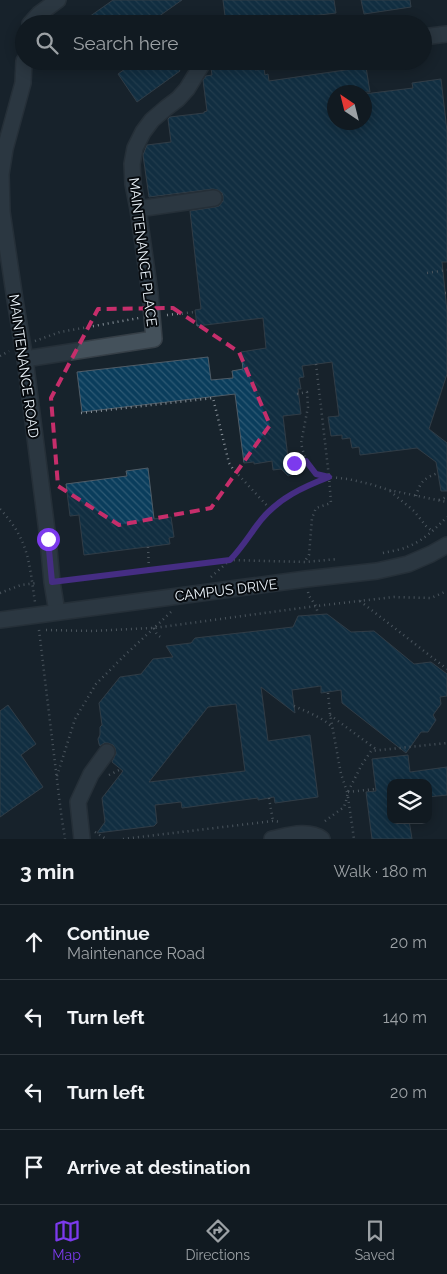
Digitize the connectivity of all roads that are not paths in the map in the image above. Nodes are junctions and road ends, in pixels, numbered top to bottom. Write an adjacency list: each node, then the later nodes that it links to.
1 (58, 0): 2 (street)
2 (38, 15)
3 (447, 34): 4 (street)
4 (432, 36)
5 (23, 70): 9 (street, MAINTENANCE ROAD)
6 (199, 70): 8 (street, MAINTENANCE PLACE)
7 (214, 198): 8 (street)
8 (138, 209): 9 (street, MAINTENANCE PLACE)
9 (24, 353): 11 (street, MAINTENANCE ROAD)
10 (447, 545): 11 (street, CAMPUS DRIVE)
11 (57, 612): 12 (street, CAMPUS DRIVE)
12 (0, 620)
13 (107, 752): 15 (street)
14 (325, 832): 16 (street)
15 (82, 839)
16 (274, 839)

